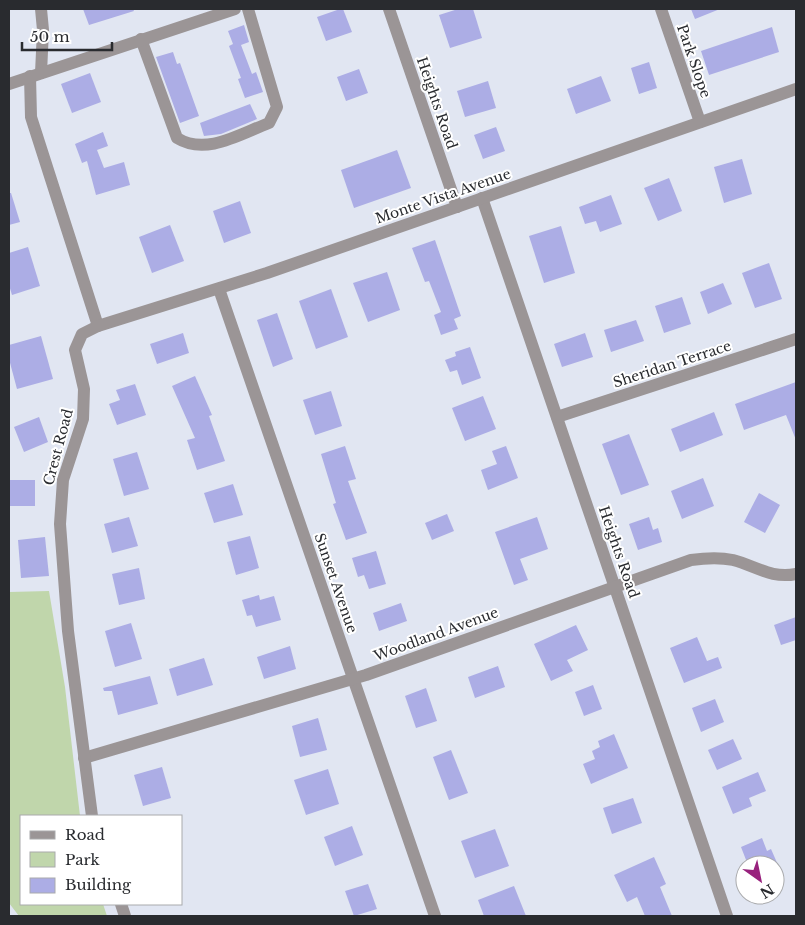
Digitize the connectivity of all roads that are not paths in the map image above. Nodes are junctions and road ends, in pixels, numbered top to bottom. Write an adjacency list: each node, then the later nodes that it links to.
1 (41, 9): 7 (street)
2 (235, 9): 6 (street)
3 (248, 9): 6 (street)
4 (389, 9): 12 (street, Heights Road)
5 (661, 9): 10 (street, Park Slope)
6 (142, 40): 7 (street)
7 (35, 75): 8 (street); 14 (street)
8 (9, 84)
9 (796, 89): 10 (street, Monte Vista Avenue)
10 (700, 122): 11 (street, Monte Vista Avenue)
11 (482, 198): 12 (street, Monte Vista Avenue); 16 (street, Heights Road)
12 (457, 207): 13 (street, Monte Vista Avenue)
13 (219, 288): 14 (street, Monte Vista Avenue); 19 (street, Sunset Avenue)
14 (98, 326): 20 (street, Crest Road)
15 (796, 339): 16 (street, Sheridan Terrace)
16 (557, 417): 18 (street, Heights Road)
17 (796, 574): 18 (street, Woodland Avenue)
18 (615, 586): 19 (street, Woodland Avenue); 23 (street, Heights Road)
19 (353, 679): 20 (street, Woodland Avenue); 22 (street, Sunset Avenue)
20 (84, 758): 21 (street, Crest Road)
21 (92, 815)
22 (435, 916)
23 (727, 916)

